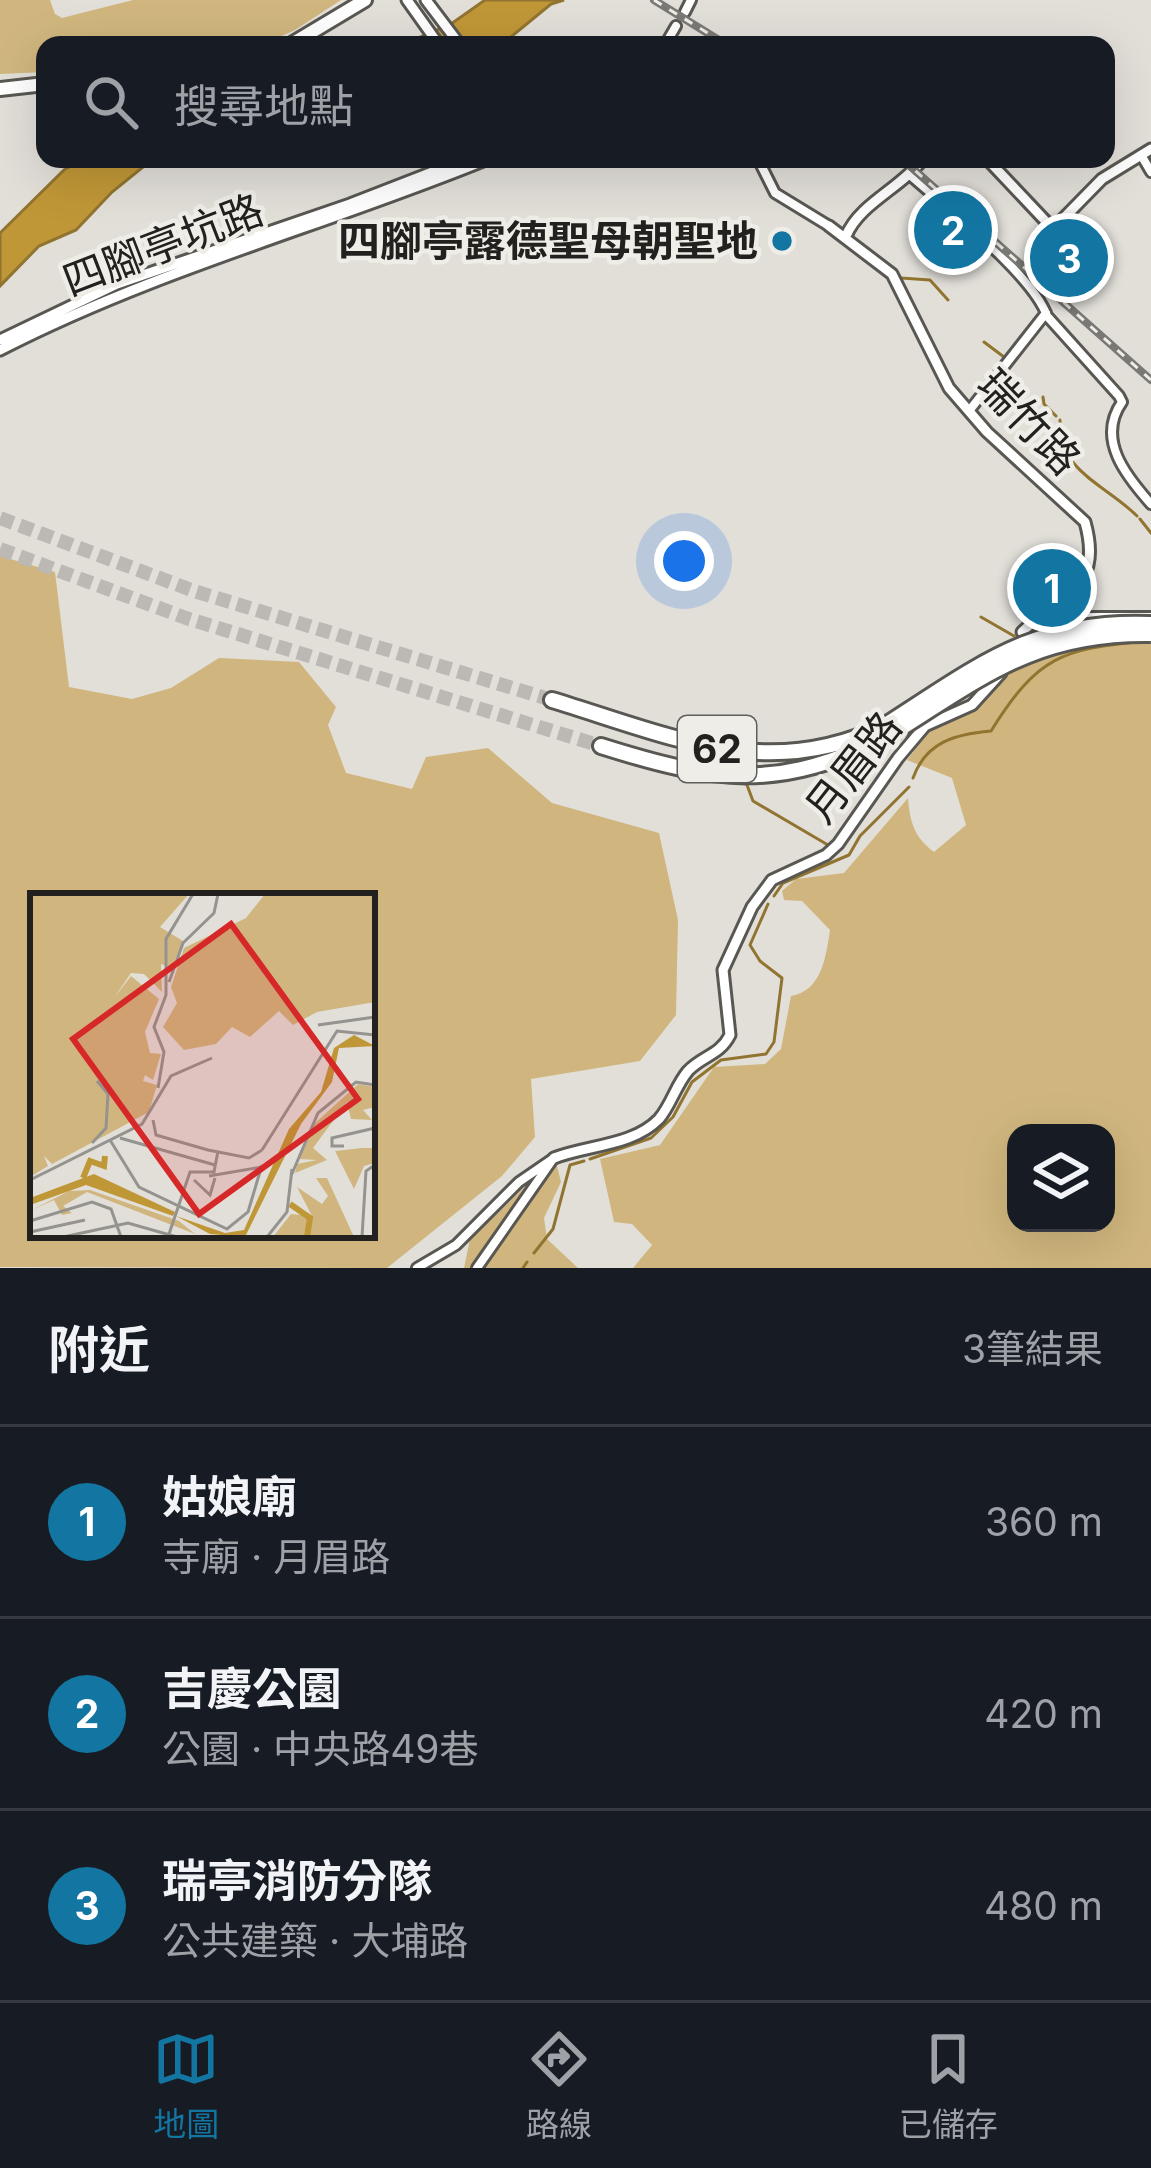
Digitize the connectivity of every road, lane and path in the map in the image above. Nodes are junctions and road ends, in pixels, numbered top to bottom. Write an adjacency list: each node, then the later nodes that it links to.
1 (365, 0): 7 (main road)
2 (406, 0): 8 (street)
3 (426, 0): 9 (street)
4 (691, 0): 5 (street)
5 (685, 12)
6 (676, 26): 10 (street)
7 (305, 36)
8 (432, 36)
9 (453, 36)
10 (670, 36)
11 (36, 85): 12 (main road)
12 (0, 89)
13 (1146, 152): 18 (street); 19 (street)
14 (443, 168): 24 (street, 四腳亭坑路)
15 (463, 168): 25 (street, 四腳亭坑路)
16 (762, 168): 21 (street, 瑞竹路)
17 (916, 168): 20 (street); 23 (street)
18 (995, 168)
19 (1151, 172)
20 (849, 223): 21 (street); 22 (street)
21 (829, 226): 22 (street, 瑞竹路)
22 (846, 236): 26 (street, 瑞竹路)
23 (1046, 313): 26 (street); 27 (street)
24 (0, 340)
25 (0, 350)
26 (968, 411): 30 (street, 瑞竹路)
27 (1151, 504)
28 (1151, 621): 30 (street); 33 (highway, 62, bridge)
29 (1151, 634): 33 (highway, 62, bridge)
30 (1020, 636)
31 (1001, 673): 35 (street, 月眉路)
32 (552, 700): 33 (highway, 62)
33 (887, 730): 34 (highway, 62)
34 (601, 746)
35 (554, 1158): 36 (street); 37 (street)
36 (416, 1268)
37 (477, 1268)

